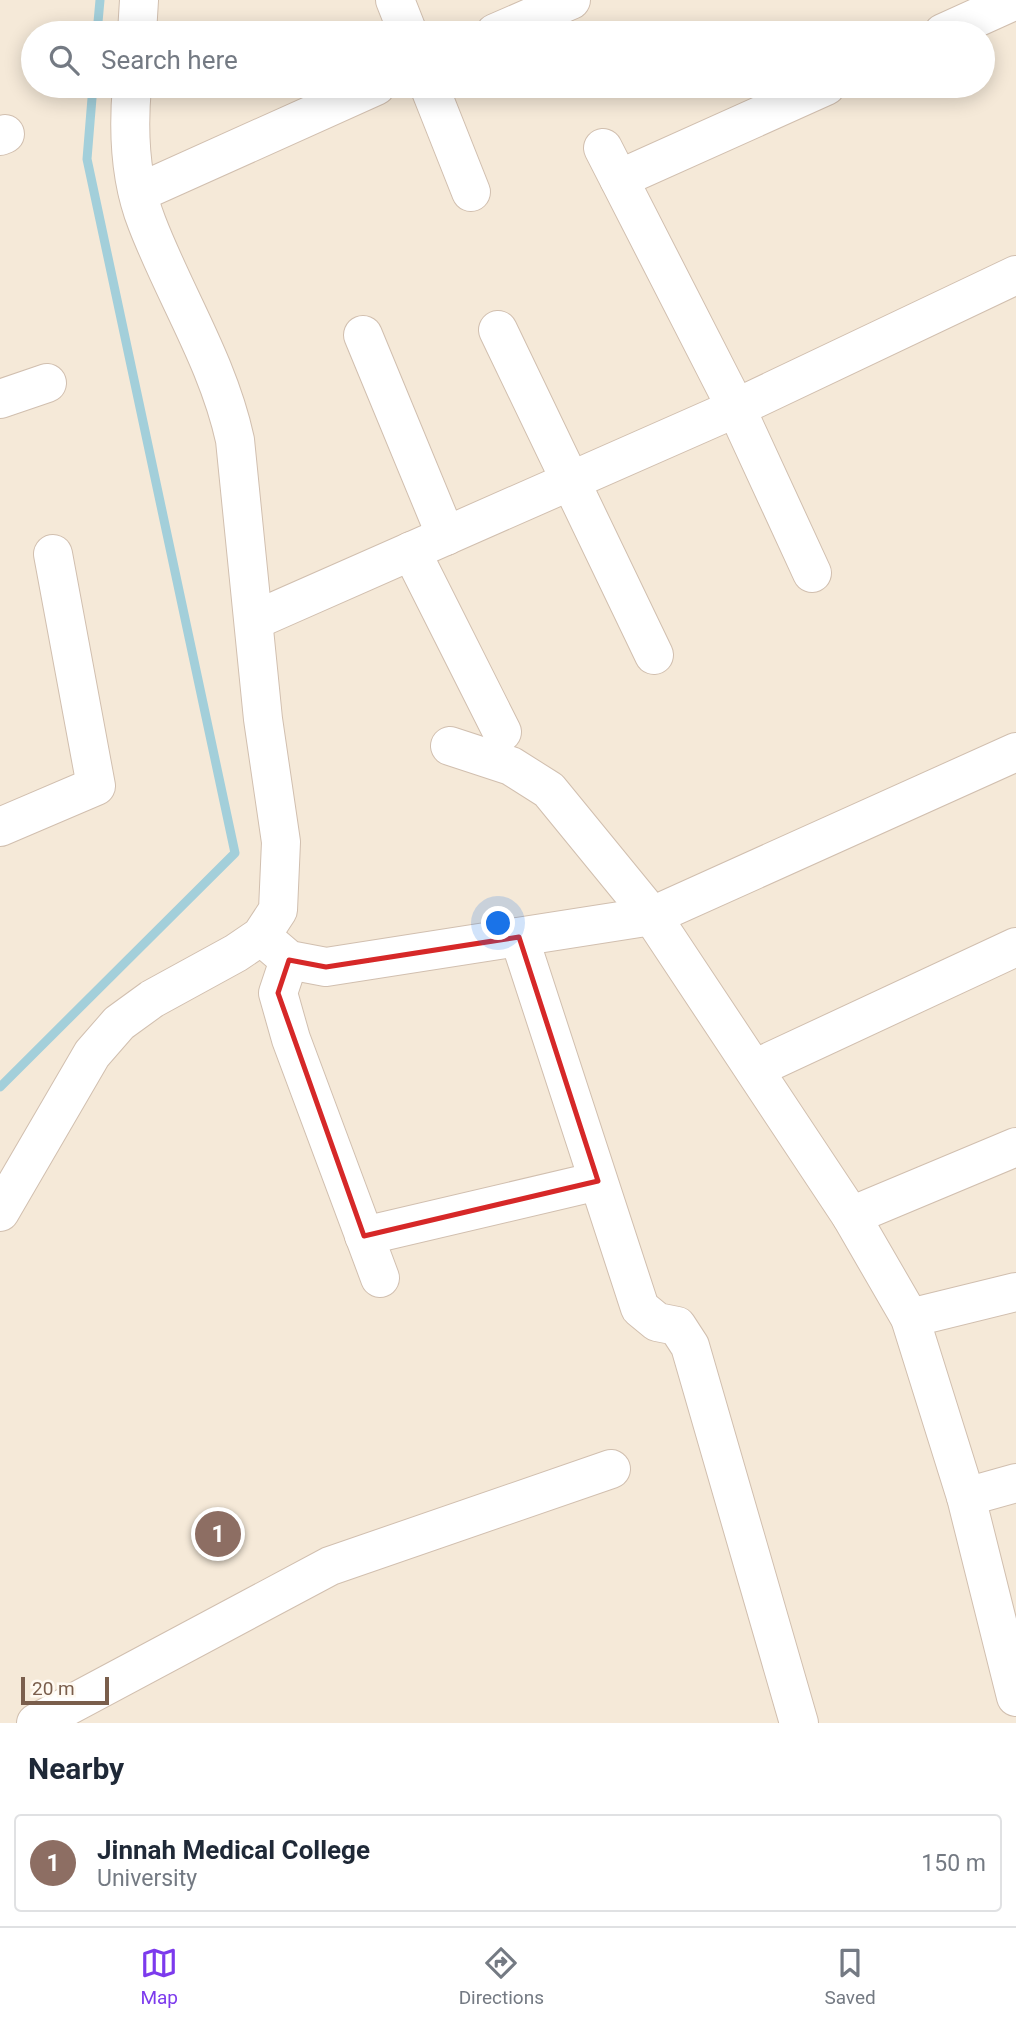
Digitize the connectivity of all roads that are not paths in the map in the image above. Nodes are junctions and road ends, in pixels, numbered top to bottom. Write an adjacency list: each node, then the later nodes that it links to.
1 (139, 0): 5 (street)
2 (395, 0): 6 (street)
3 (571, 0): 7 (street)
4 (1016, 1): 8 (street)
5 (138, 21)
6 (403, 21)
7 (523, 21)
8 (970, 21)
9 (132, 98): 13 (street)
10 (349, 98): 13 (street)
11 (434, 98): 14 (street)
12 (792, 98): 20 (street)
13 (138, 192): 26 (street)
14 (471, 192)
15 (1016, 275): 20 (street)
16 (498, 330): 21 (street)
17 (363, 335): 22 (street)
18 (47, 383): 19 (street)
19 (0, 399)
20 (736, 408): 21 (street); 25 (street)
21 (571, 481): 22 (street); 27 (street)
22 (446, 536): 23 (street)
23 (411, 551): 26 (street); 28 (street)
24 (53, 554): 31 (street)
25 (812, 573)
26 (255, 620): 35 (street)
27 (654, 655)
28 (502, 732)
29 (450, 746): 32 (street)
30 (1016, 752): 32 (street)
31 (0, 827)
32 (652, 916): 33 (street); 36 (street)
33 (519, 937): 35 (street); 38 (street)
34 (1016, 947): 36 (street)
35 (275, 948): 39 (street); 41 (street)
36 (754, 1069): 40 (street)
37 (1016, 1147): 40 (street)
38 (598, 1181): 41 (street); 51 (street)
39 (0, 1212)
40 (851, 1216): 44 (street)
41 (364, 1236): 42 (street)
42 (380, 1278)
43 (1016, 1292): 44 (street)
44 (910, 1318): 47 (street)
45 (611, 1469): 50 (street)
46 (1016, 1483): 47 (street)
47 (966, 1497): 48 (street)
48 (1011, 1653): 49 (street)
49 (1016, 1698)
50 (36, 1723)
51 (799, 1723)

